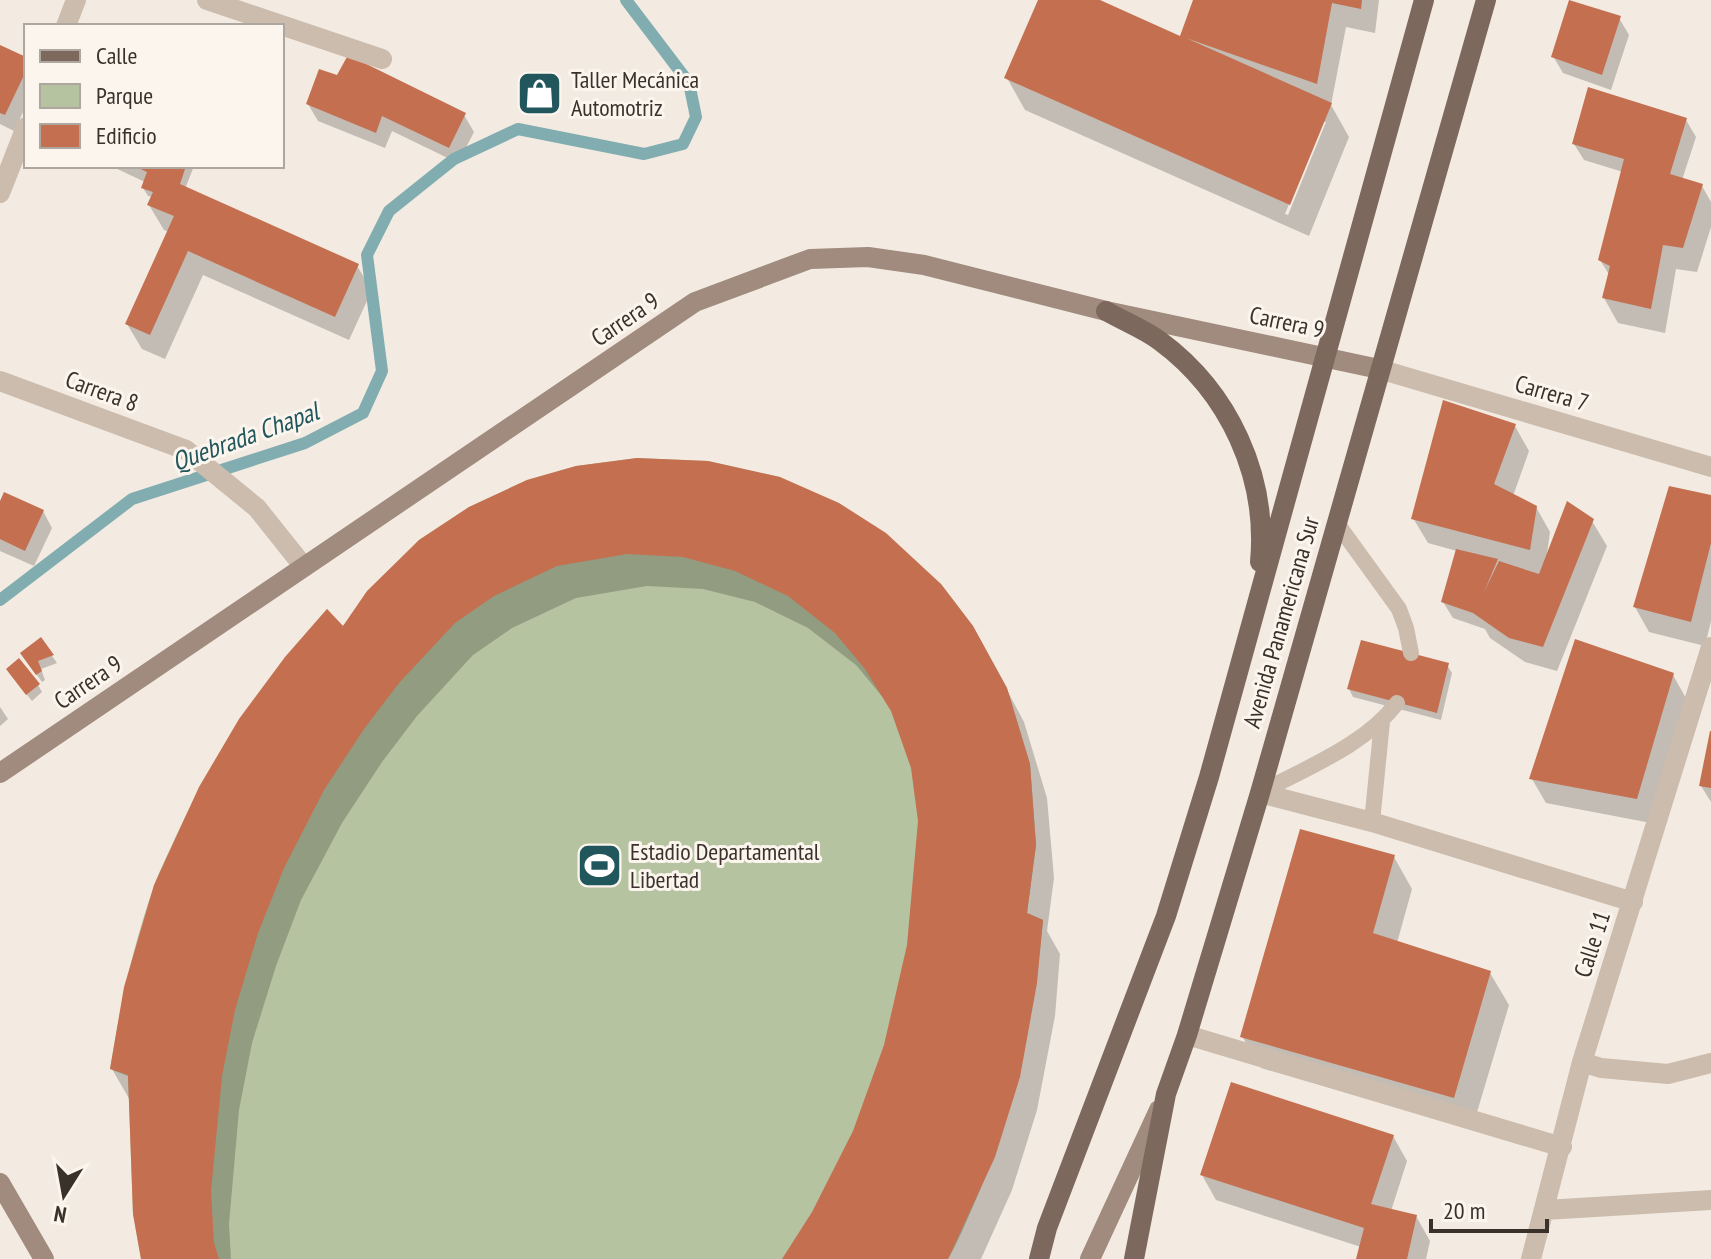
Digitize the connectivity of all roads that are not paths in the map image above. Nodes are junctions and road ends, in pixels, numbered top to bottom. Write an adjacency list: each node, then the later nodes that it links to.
1 (76, 0): 5 (street)
2 (207, 0): 6 (street)
3 (1424, 0): 12 (main road, Avenida Panamericana Sur)
4 (1486, 0): 13 (main road, Avenida Panamericana Sur)
5 (67, 24)
6 (278, 24)
7 (284, 26): 8 (street)
8 (382, 59)
9 (24, 132): 10 (street)
10 (0, 193)
11 (1106, 311): 12 (main road, Carrera 9); 17 (main road, Carrera 9); 18 (main road)
12 (1325, 356): 13 (main road, Carrera 9); 18 (main road, Avenida Panamericana Sur)
13 (1379, 369): 15 (street, Carrera 7); 16 (main road, Avenida Panamericana Sur)
14 (0, 381): 17 (street, Carrera 8)
15 (1711, 467)
16 (1336, 522): 20 (lane); 24 (main road, Avenida Panamericana Sur)
17 (304, 567): 23 (main road, Carrera 9)
18 (1255, 607): 36 (main road, Avenida Panamericana Sur)
19 (1711, 647): 26 (street, Calle 11)
20 (1411, 653)
21 (1397, 703): 22 (lane)
22 (1382, 722): 24 (lane); 25 (lane)
23 (0, 773)
24 (1260, 793): 25 (street); 27 (main road, Avenida Panamericana Sur)
25 (1372, 822): 26 (street)
26 (1633, 902): 28 (street, Calle 11)
27 (1187, 1035): 30 (main road, Avenida Panamericana Sur); 31 (street)
28 (1582, 1062): 29 (street); 31 (street, Calle 11)
29 (1711, 1063)
30 (1166, 1094): 41 (main road); 42 (main road, Avenida Panamericana Sur)
31 (1562, 1147): 34 (street, Calle 11)
32 (0, 1183): 35 (main road)
33 (1711, 1200): 34 (street)
34 (1545, 1210): 43 (street, Calle 11)
35 (18, 1216): 37 (main road); 38 (main road)
36 (1047, 1228): 39 (main road); 40 (main road)
37 (24, 1259)
38 (44, 1259)
39 (1026, 1259)
40 (1039, 1259)
41 (1090, 1259)
42 (1134, 1259)
43 (1531, 1259)

